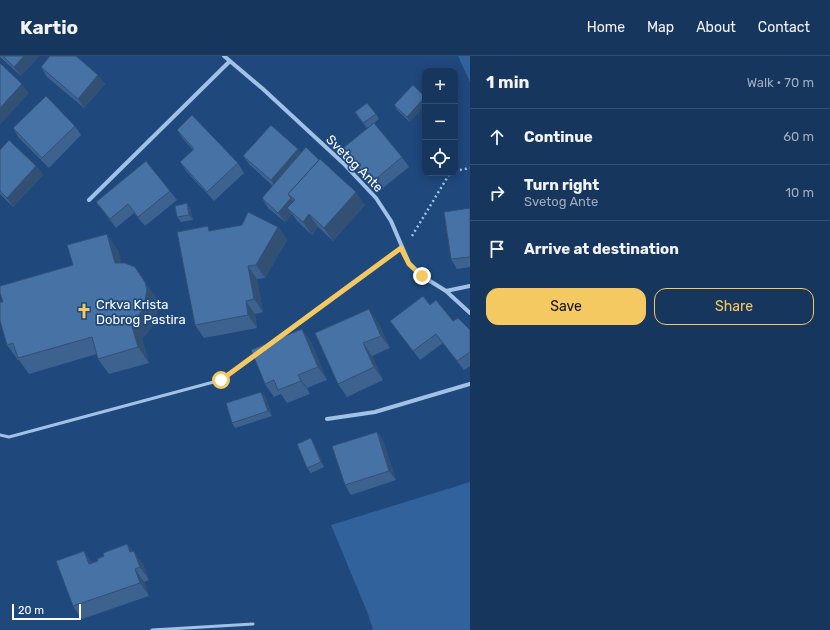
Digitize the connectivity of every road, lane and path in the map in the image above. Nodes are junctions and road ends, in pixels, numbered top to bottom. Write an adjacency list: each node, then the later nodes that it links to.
1 (224, 56): 2 (street, Svetog Ante)
2 (230, 61): 6 (street); 7 (street, Svetog Ante)
3 (470, 168): 4 (path)
4 (458, 170)
5 (448, 176): 7 (path)
6 (89, 200)
7 (401, 248): 9 (street, Svetog Ante); 11 (lane)
8 (470, 286): 9 (street)
9 (446, 290): 10 (street, Svetog Ante)
10 (470, 313)
11 (266, 347)
12 (260, 352): 15 (lane)
13 (470, 384): 14 (street)
14 (327, 420)
15 (0, 435)
16 (253, 624): 17 (lane)
17 (152, 630)

